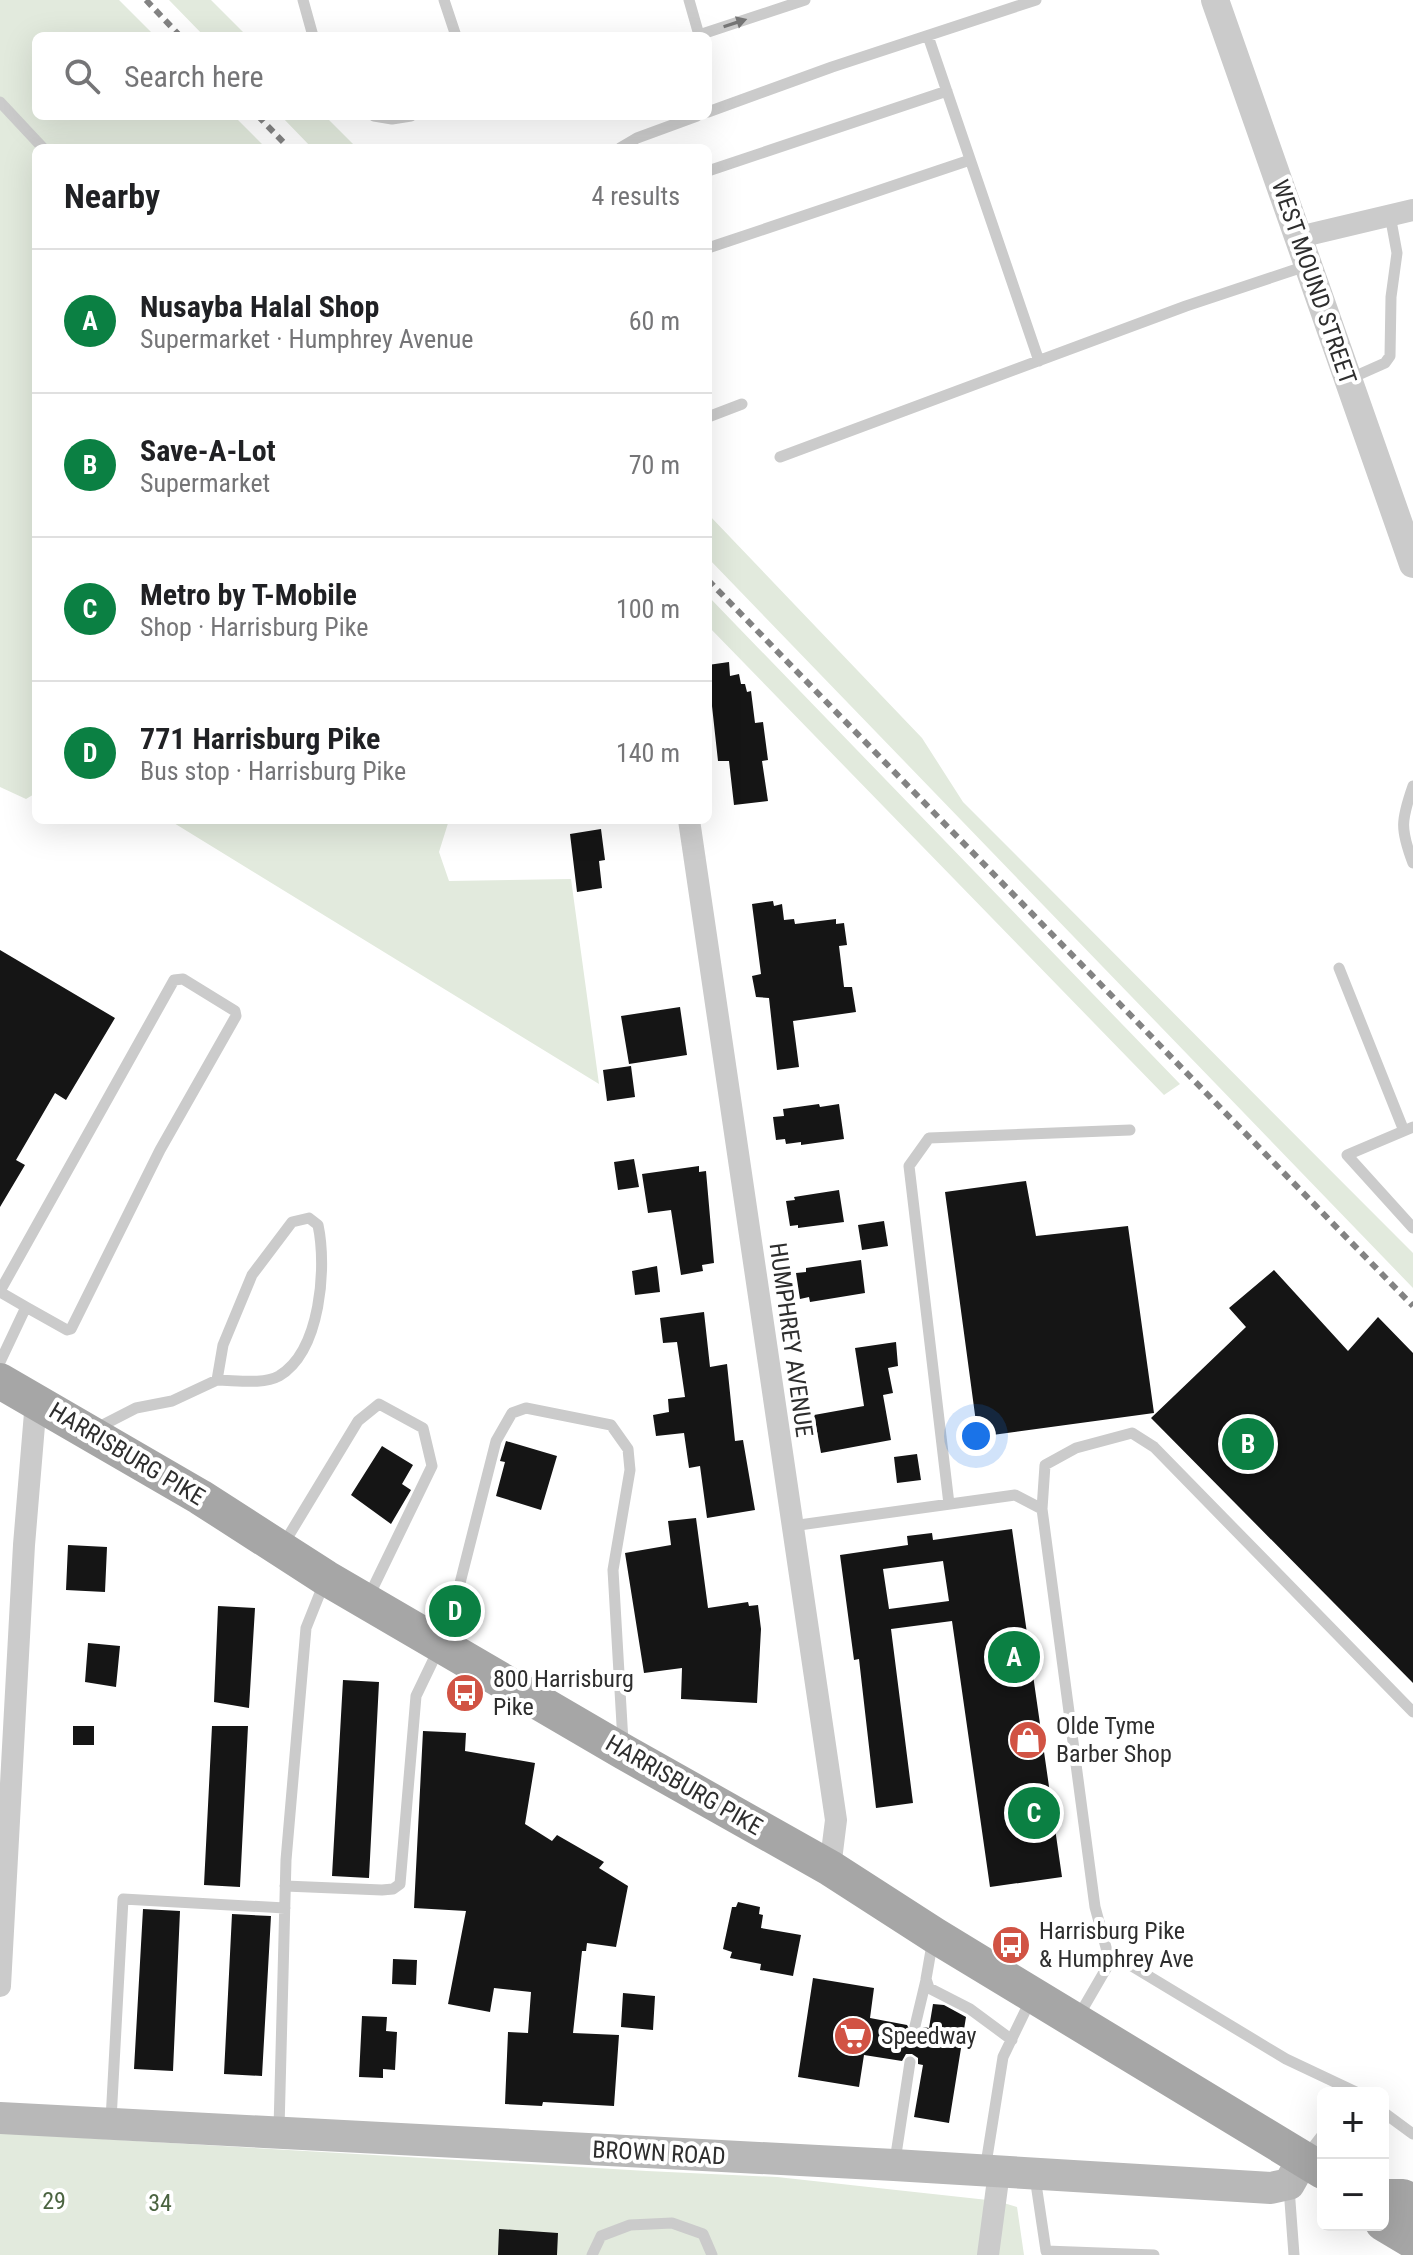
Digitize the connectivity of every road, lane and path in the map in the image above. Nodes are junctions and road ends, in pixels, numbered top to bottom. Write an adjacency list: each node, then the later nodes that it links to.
1 (303, 0): 7 (lane)
2 (444, 0): 8 (lane)
3 (689, 0): 9 (lane)
4 (805, 0): 10 (lane, one-way to 4)
5 (1036, 0): 11 (lane)
6 (1215, 0): 22 (street, WEST MOUND STREET)
7 (312, 32)
8 (455, 32)
9 (697, 32)
10 (710, 32)
11 (928, 36): 12 (lane); 14 (lane)
12 (947, 91): 18 (lane); 19 (lane)
13 (0, 102): 16 (lane)
14 (712, 111)
15 (686, 120): 17 (lane)
16 (39, 144)
17 (627, 144)
18 (970, 160): 23 (lane); 25 (lane)
19 (712, 170)
20 (1413, 210): 21 (street)
21 (1390, 215): 22 (street); 26 (lane)
22 (1299, 237): 24 (street, WEST MOUND STREET)
23 (712, 247)
24 (1309, 265): 25 (lane); 26 (street, WEST MOUND STREET)
25 (1039, 361): 29 (lane)
26 (1348, 379): 30 (street, WEST MOUND STREET)
27 (742, 404): 28 (lane)
28 (712, 415)
29 (780, 457)
30 (1413, 564)
31 (1413, 786): 33 (lane)
32 (690, 824): 47 (street, HUMPHREY AVENUE)
33 (1413, 863)
34 (1339, 968): 35 (lane)
35 (1409, 1129): 37 (lane)
36 (1130, 1130): 45 (lane)
37 (1413, 1228)
38 (0, 1292): 39 (lane); 39 (lane)
39 (26, 1307): 40 (lane)
40 (0, 1362)
41 (217, 1380): 41 (lane); 44 (lane)
42 (0, 1381): 43 (main road, HARRISBURG PIKE)
43 (36, 1401): 44 (main road, HARRISBURG PIKE); 55 (street)
44 (90, 1432): 48 (main road, HARRISBURG PIKE)
45 (949, 1504): 46 (lane); 47 (lane)
46 (1042, 1509): 52 (lane); 59 (lane)
47 (791, 1526): 54 (street, HUMPHREY AVENUE)
48 (281, 1549): 49 (main road, HARRISBURG PIKE); 50 (lane)
49 (326, 1578): 50 (main road, HARRISBURG PIKE); 56 (lane)
50 (367, 1601): 51 (main road, HARRISBURG PIKE)
51 (441, 1644): 53 (main road, HARRISBURG PIKE); 53 (lane); 56 (lane)
52 (1413, 1712)
53 (624, 1752): 54 (main road, HARRISBURG PIKE)
54 (830, 1868): 58 (main road, HARRISBURG PIKE)
55 (3, 1880): 61 (street)
56 (285, 1886): 57 (lane)
57 (285, 1908): 70 (lane); 71 (lane)
58 (934, 1935): 60 (lane); 62 (main road, HARRISBURG PIKE)
59 (1114, 1955): 63 (lane); 67 (lane)
60 (926, 1979): 64 (lane); 65 (lane)
61 (0, 1986)
62 (1034, 1995): 63 (main road, HARRISBURG PIKE); 65 (lane)
63 (1076, 2021): 73 (main road, HARRISBURG PIKE)
64 (915, 2026)
65 (1012, 2040): 75 (lane)
66 (910, 2062): 74 (lane)
67 (1344, 2087)
68 (1389, 2116): 72 (lane)
69 (0, 2118): 70 (main road, BROWN ROAD)
70 (111, 2125): 71 (main road, BROWN ROAD)
71 (279, 2134): 74 (main road, BROWN ROAD)
72 (1413, 2134)
73 (1309, 2162): 76 (main road, BROWN ROAD); 86 (lane)
74 (894, 2165): 75 (main road, BROWN ROAD)
75 (992, 2171): 76 (main road, BROWN ROAD); 84 (street)
76 (1034, 2174): 81 (lane)
77 (1389, 2197): 78 (main road)
78 (1413, 2203)
79 (1389, 2227): 80 (main road)
80 (1413, 2241)
81 (1046, 2253): 85 (lane)
82 (592, 2255): 83 (lane)
83 (712, 2255)
84 (988, 2255)
85 (1154, 2255)
86 (1294, 2255)

